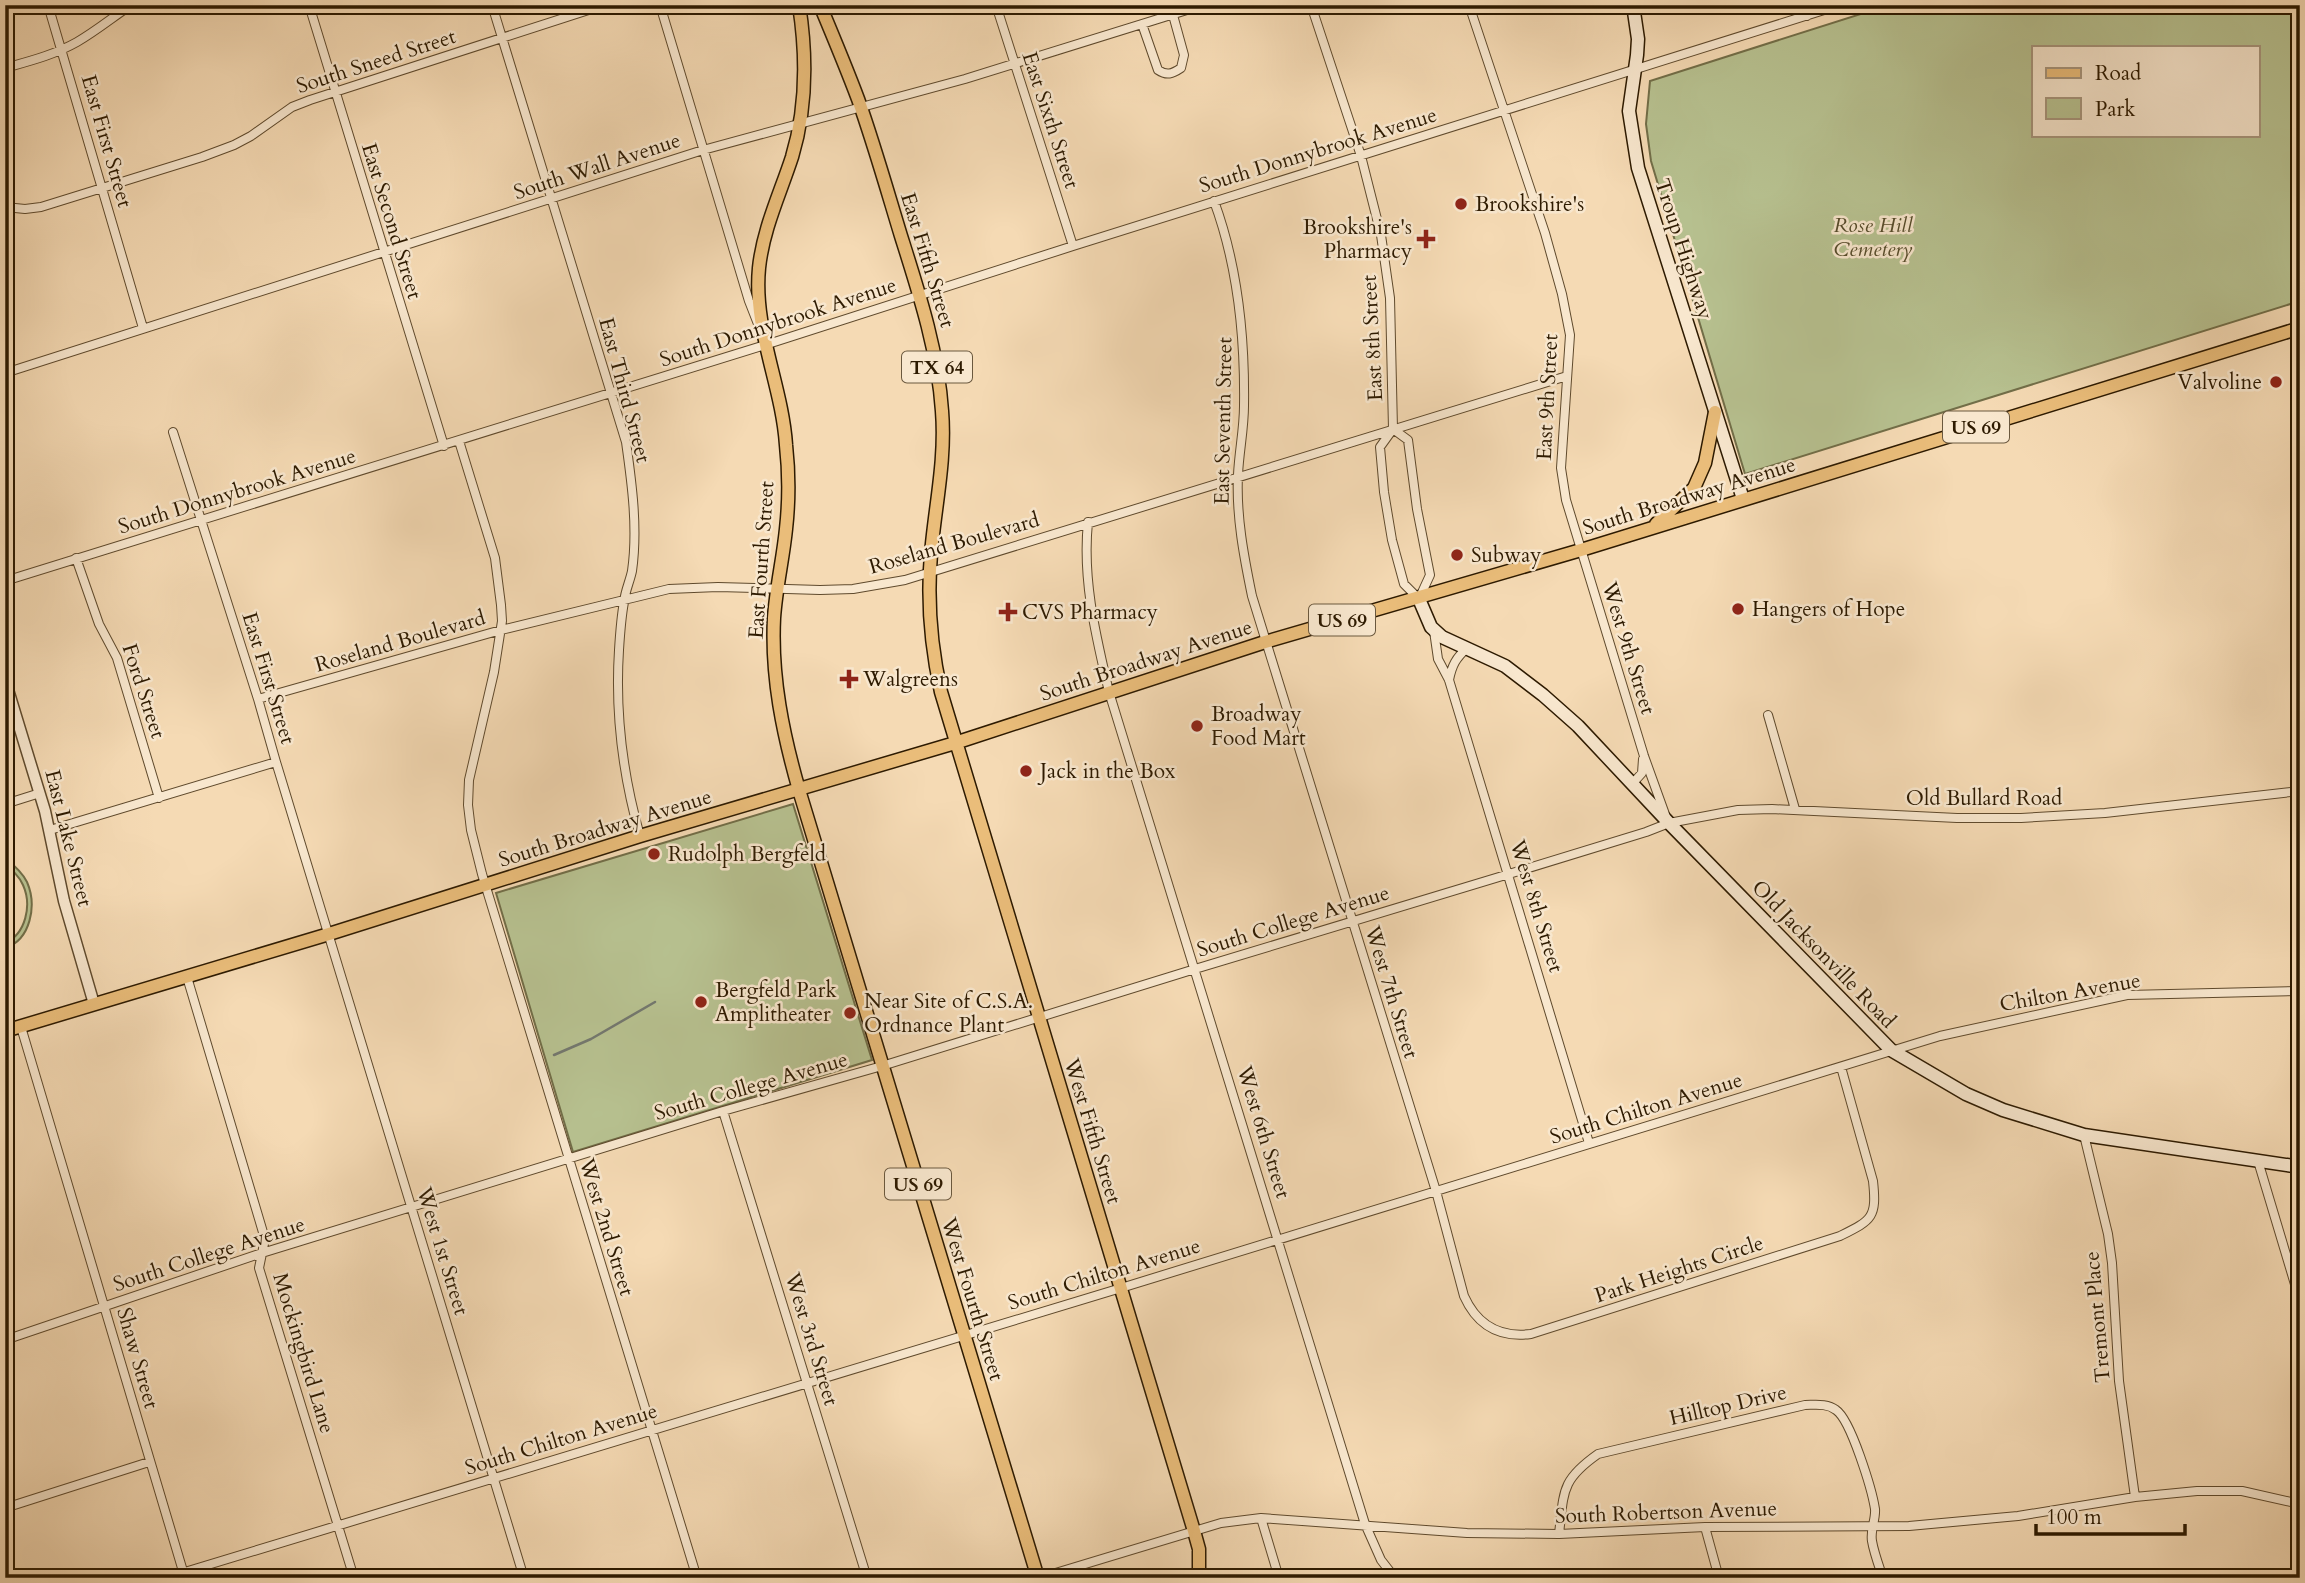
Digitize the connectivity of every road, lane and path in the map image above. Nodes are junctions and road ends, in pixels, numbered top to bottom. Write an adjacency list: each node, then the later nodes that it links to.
1 (48, 5): 20 (street, East First Street)
2 (131, 5): 20 (street)
3 (309, 5): 24 (street, East Second Street)
4 (492, 5): 19 (street, East Third Street)
5 (604, 5): 19 (street, South Sneed Street)
6 (660, 5): 28 (street, East Fourth Street)
7 (799, 5): 27 (main road)
8 (820, 5): 25 (main road, East Fifth Street / TX 64)
9 (996, 5): 21 (street, East Sixth Street)
10 (1203, 5): 16 (street, South Wall Avenue)
11 (1311, 5): 29 (street, East 8th Street)
12 (1469, 5): 26 (street, East 9th Street)
13 (1633, 5): 23 (main road, Troup Highway)
14 (1803, 5): 17 (street)
15 (1840, 5): 17 (street, South Donnybrook Avenue)
16 (1172, 15): 18 (street, South Wall Avenue); 18 (street)
17 (1807, 16): 23 (street, South Donnybrook Avenue)
18 (1142, 24): 21 (street, South Wall Avenue)
19 (502, 39): 24 (street, South Sneed Street); 31 (street, East Third Street)
20 (62, 50): 22 (street); 30 (street, East First Street)
21 (1014, 64): 25 (street, South Wall Avenue); 34 (street, East Sixth Street)
22 (5, 68)
23 (1634, 69): 26 (street, South Donnybrook Avenue); 43 (main road, Troup Highway)
24 (335, 92): 30 (street, South Sneed Street); 35 (street, East Second Street)
25 (861, 108): 27 (street, South Wall Avenue); 36 (main road, East Fifth Street / TX 64)
26 (1503, 111): 29 (street, South Donnybrook Avenue); 41 (street, East 9th Street)
27 (800, 124): 28 (street, South Wall Avenue); 39 (main road, East Fourth Street)
28 (704, 150): 31 (street, South Wall Avenue); 39 (street, East Fourth Street)
29 (1361, 156): 32 (street, South Donnybrook Avenue); 44 (street, East 8th Street)
30 (103, 189): 33 (street, South Sneed Street); 37 (street, East First Street)
31 (551, 200): 35 (street, South Wall Avenue); 42 (street, East Third Street)
32 (1214, 201): 34 (street, South Donnybrook Avenue); 48 (street, East Seventh Street)
33 (5, 207)
34 (1073, 246): 36 (street, South Donnybrook Avenue)
35 (383, 252): 37 (street, South Wall Avenue); 47 (street, East Second Street)
36 (919, 295): 39 (street, South Donnybrook Avenue); 55 (main road, East Fifth Street / TX 64)
37 (143, 328): 40 (street, South Wall Avenue)
38 (2300, 328): 49 (main road, South Broadway Avenue / US 69)
39 (764, 339): 42 (street, South Donnybrook Avenue); 57 (main road, East Fourth Street)
40 (5, 373)
41 (1567, 376): 44 (street, Roseland Boulevard); 53 (street, East 9th Street)
42 (611, 393): 46 (street, South Donnybrook Avenue); 59 (street, East Third Street)
43 (1715, 412): 49 (main road, Troup Highway); 52 (main road)
44 (1393, 429): 48 (street, Roseland Boulevard); 58 (street, East 8th Street); 58 (street, East 8th Street)
45 (173, 432): 50 (street, East First Street)
46 (458, 441): 47 (street, South Donnybrook Avenue); 60 (street)
47 (444, 446): 50 (street, South Donnybrook Avenue)
48 (1238, 478): 51 (street, Roseland Boulevard); 62 (street, East Seventh Street)
49 (1743, 499): 52 (main road, South Broadway Avenue / US 69)
50 (201, 520): 54 (street, South Donnybrook Avenue); 67 (street, East First Street)
51 (1088, 522): 55 (street, Roseland Boulevard); 66 (street, West 6th Street)
52 (1652, 527): 53 (main road, South Broadway Avenue / US 69)
53 (1581, 550): 58 (main road, South Broadway Avenue / US 69); 70 (street, West 9th Street)
54 (76, 558): 56 (street, South Donnybrook Avenue); 76 (street, Ford Street)
55 (930, 572): 57 (street, Roseland Boulevard); 69 (main road, East Fifth Street / TX 64)
56 (5, 581)
57 (777, 589): 59 (street, Roseland Boulevard); 73 (main road, East Fourth Street)
58 (1419, 599): 61 (main road); 62 (main road, South Broadway Avenue / US 69)
59 (624, 600): 60 (street, Roseland Boulevard); 81 (street, East Third Street)
60 (500, 630): 67 (street, Roseland Boulevard); 83 (street)
61 (1434, 631): 63 (main road, Old Jacksonville Road); 65 (street, West 8th Street)
62 (1265, 642): 66 (main road, South Broadway Avenue / US 69); 84 (street, West 7th Street)
63 (1467, 648): 65 (street); 72 (main road, Old Jacksonville Road)
64 (5, 680): 75 (street, East Lake Street)
65 (1449, 680): 82 (street, West 8th Street)
66 (1109, 692): 69 (main road, South Broadway Avenue / US 69); 86 (street, West 6th Street)
67 (258, 699): 71 (street, East First Street)
68 (1768, 715): 78 (street)
69 (955, 743): 73 (main road, South Broadway Avenue / US 69); 90 (main road, West Fifth Street)
70 (1644, 756): 72 (street); 79 (street, West 9th Street)
71 (276, 762): 76 (street); 85 (street, East First Street)
72 (1632, 784): 79 (main road, Old Jacksonville Road)
73 (799, 790): 81 (main road, South Broadway Avenue); 94 (main road, West Fourth Street / US 69)
74 (2300, 791): 78 (street, Old Bullard Road)
75 (40, 793): 77 (street); 80 (street, East Lake Street)
76 (159, 798): 80 (street)
77 (5, 804)
78 (1795, 809): 79 (street, Old Bullard Road)
79 (1669, 823): 82 (street, South College Avenue); 93 (main road, Old Jacksonville Road)
80 (50, 830): 89 (street, East Lake Street)
81 (640, 836): 83 (main road, South Broadway Avenue)
82 (1509, 874): 84 (street, South College Avenue); 98 (street, West 8th Street)
83 (486, 886): 85 (main road, South Broadway Avenue); 99 (street, West 2nd Street)
84 (1352, 922): 86 (street, South College Avenue); 102 (street, West 7th Street)
85 (329, 934): 87 (main road, South Broadway Avenue); 103 (street, West 1st Street)
86 (1195, 969): 90 (street, South College Avenue); 104 (street, West 6th Street)
87 (187, 977): 89 (main road, South Broadway Avenue); 105 (street, Mockingbird Lane)
88 (2300, 991): 93 (street, Chilton Avenue)
89 (94, 1004): 91 (main road, South Broadway Avenue)
90 (1039, 1018): 94 (street, South College Avenue); 106 (main road, West Fifth Street)
91 (21, 1027): 92 (main road, South Broadway Avenue); 108 (street, Shaw Street)
92 (5, 1031)
93 (1891, 1050): 95 (street, South Chilton Avenue); 97 (main road, Old Jacksonville Road)
94 (882, 1066): 96 (street, South College Avenue); 109 (main road, West Fourth Street / US 69)
95 (1842, 1067): 98 (street, South Chilton Avenue); 102 (street, Park Heights Circle)
96 (723, 1111): 99 (street, South College Avenue); 111 (street, West 3rd Street)
97 (2084, 1135): 100 (main road, Old Jacksonville Road); 115 (street, Tremont Place)
98 (1589, 1143): 102 (street, South Chilton Avenue)
99 (568, 1159): 103 (street, South College Avenue); 112 (street, West 2nd Street)
100 (2259, 1161): 101 (main road, Old Jacksonville Road); 107 (street)
101 (2300, 1167)
102 (1436, 1191): 104 (street, South Chilton Avenue)
103 (412, 1207): 105 (street, South College Avenue); 114 (street, West 1st Street)
104 (1278, 1238): 106 (street, South Chilton Avenue); 119 (street, West 6th Street)
105 (262, 1253): 108 (street, South College Avenue); 120 (street, Mockingbird Lane)
106 (1121, 1288): 109 (street, South Chilton Avenue); 123 (main road, West Fifth Street)
107 (2300, 1301)
108 (105, 1306): 110 (street, South College Avenue); 113 (street, Shaw Street)
109 (964, 1335): 111 (street, South Chilton Avenue); 133 (main road, West Fourth Street / US 69)
110 (5, 1340)
111 (808, 1383): 112 (street, South Chilton Avenue); 132 (street, West 3rd Street)
112 (652, 1430): 114 (street, South Chilton Avenue); 131 (street, West 2nd Street)
113 (149, 1462): 117 (street); 126 (street, Shaw Street)
114 (493, 1478): 120 (street, South Chilton Avenue); 130 (street, West 1st Street)
115 (2135, 1497): 116 (street, South Robertson Avenue); 121 (street, South Robertson Avenue)
116 (2300, 1504)
117 (5, 1508)
118 (1261, 1518): 119 (street, South Robertson Avenue); 123 (street, South Robertson Avenue); 135 (street)
119 (1365, 1524): 124 (street, South Robertson Avenue); 136 (street, West 6th Street)
120 (338, 1525): 126 (street, South Chilton Avenue); 129 (street, Mockingbird Lane)
121 (1871, 1526): 122 (street, South Robertson Avenue); 124 (street, Hilltop Drive); 138 (street)
122 (1704, 1527): 124 (street, South Robertson Avenue); 137 (street)
123 (1194, 1531): 133 (street, South Robertson Avenue); 134 (main road, West Fifth Street)
124 (1559, 1534)
125 (5, 1564): 127 (street)
126 (184, 1575): 128 (street, South Chilton Avenue)
127 (9, 1578)
128 (165, 1578)
129 (354, 1578)
130 (524, 1578)
131 (697, 1578)
132 (867, 1578)
133 (1038, 1578)
134 (1199, 1578)
135 (1279, 1578)
136 (1395, 1578)
137 (1719, 1578)
138 (1883, 1578)

